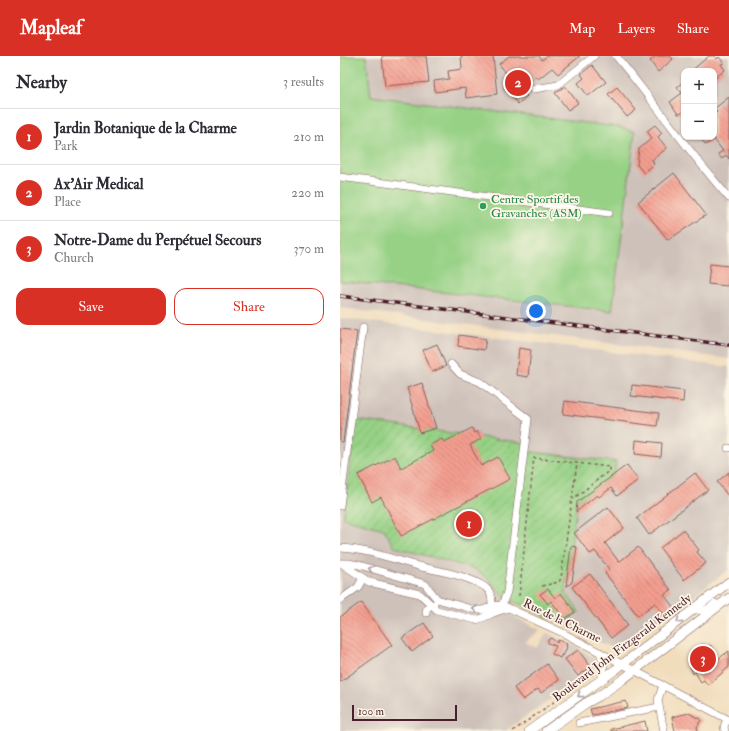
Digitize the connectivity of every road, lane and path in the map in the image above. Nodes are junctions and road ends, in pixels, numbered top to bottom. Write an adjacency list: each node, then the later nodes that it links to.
1 (594, 56): 3 (street)
2 (616, 56): 5 (street)
3 (534, 89)
4 (340, 177): 6 (street)
5 (729, 198)
6 (609, 213)
7 (363, 327): 11 (street)
8 (451, 364): 22 (street)
9 (577, 463): 10 (path); 10 (path); 17 (path)
10 (573, 499): 16 (path)
11 (340, 506)
12 (340, 548): 23 (street)
13 (341, 563): 14 (street); 20 (street, one-way to 13)
14 (366, 580): 19 (street); 21 (street, Rue de la Charme)
15 (729, 582): 24 (main road, Boulevard John Fitzgerald Kennedy)
16 (542, 586)
17 (519, 596)
18 (728, 599): 24 (street); 29 (main road, Boulevard John Fitzgerald Kennedy)
19 (340, 600)
20 (449, 603): 21 (street); 23 (street, one-way to 20)
21 (431, 605): 25 (street, Rue de la Charme); 26 (street)
22 (502, 605): 23 (street); 25 (street, Rue de la Charme)
23 (492, 606)
24 (695, 609): 28 (main road, Boulevard John Fitzgerald Kennedy, one-way to 28)
25 (512, 610): 27 (street, Rue de la Charme)
26 (426, 613)
27 (600, 652): 28 (street, Rue de la Charme); 30 (street)
28 (623, 664): 29 (street, Rue de la Charme); 30 (main road, Boulevard John Fitzgerald Kennedy)
29 (634, 670): 31 (street, Rue de la Charme); 37 (main road, Boulevard John Fitzgerald Kennedy)
30 (599, 676): 35 (path); 36 (main road, Boulevard John Fitzgerald Kennedy, one-way to 36)
31 (663, 685): 32 (street); 33 (street, Rue de la Charme)
32 (659, 708): 34 (street); 38 (street)
33 (728, 720): 39 (street)
34 (579, 723)
35 (513, 731)
36 (529, 731)
37 (546, 731)
38 (664, 731)
39 (725, 731)

